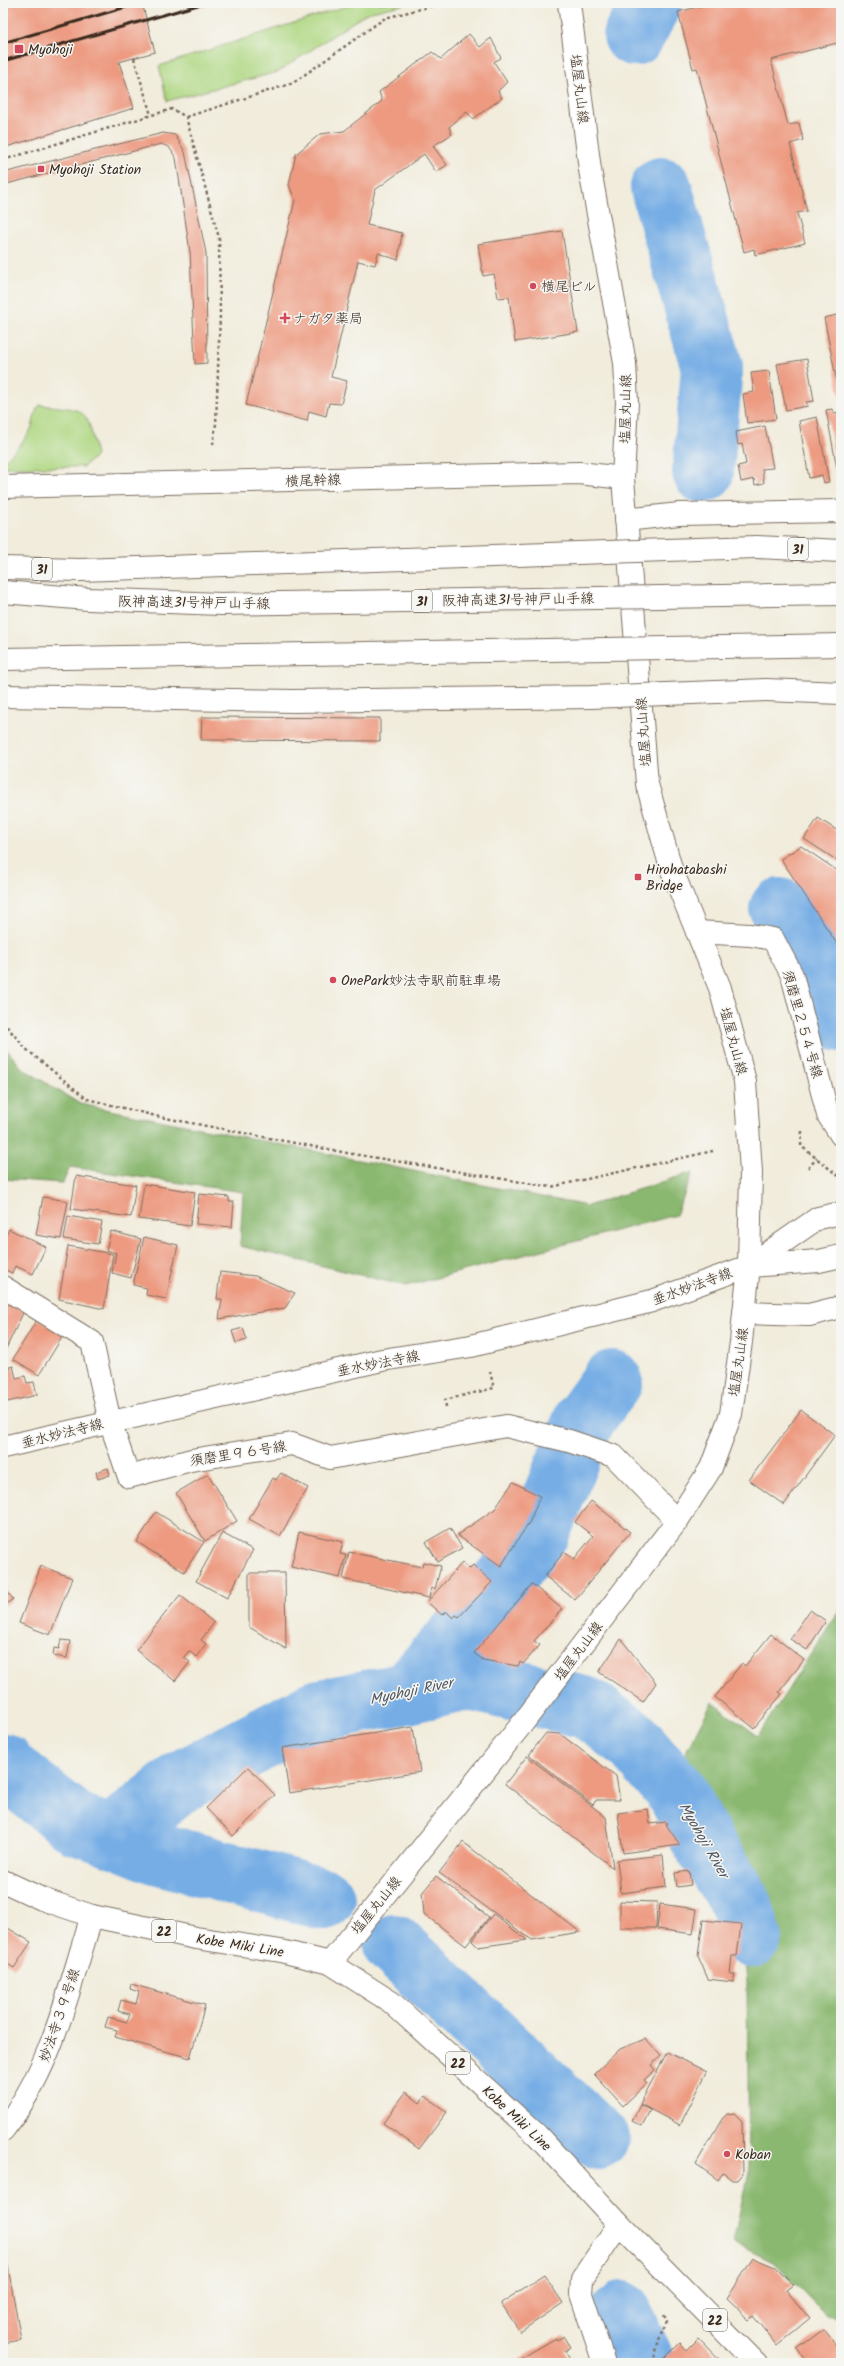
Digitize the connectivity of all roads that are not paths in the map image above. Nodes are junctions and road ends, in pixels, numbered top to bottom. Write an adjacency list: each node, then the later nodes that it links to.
1 (569, 3): 2 (main road, 塩屋丸山線)
2 (623, 478): 3 (main road, 横尾幹線); 5 (main road, 塩屋丸山線)
3 (3, 487)
4 (841, 511): 5 (main road)
5 (626, 520): 14 (main road, 塩屋丸山線)
6 (841, 551): 7 (main road, 31, bridge)
7 (3, 568)
8 (3, 592): 9 (main road, 阪神高速31号神戸山手線 / 31, bridge)
9 (841, 594)
10 (841, 645): 11 (main road, bridge)
11 (3, 659)
12 (841, 692): 13 (main road, bridge)
13 (3, 696)
14 (697, 932): 15 (main road, 須磨里２５４号線); 18 (main road, 塩屋丸山線)
15 (841, 1135)
16 (841, 1212): 18 (main road, 垂水妙法寺線)
17 (841, 1256): 18 (main road, 垂水妙法寺線)
18 (749, 1266): 21 (main road, 塩屋丸山線); 22 (main road, 垂水妙法寺線)
19 (3, 1287): 22 (main road, 須磨里９６号線)
20 (841, 1307): 21 (main road)
21 (744, 1313): 24 (main road, 塩屋丸山線)
22 (110, 1422): 23 (main road, 垂水妙法寺線); 24 (main road, 須磨里９６号線)
23 (3, 1448)
24 (677, 1521): 27 (main road, 塩屋丸山線)
25 (3, 1882): 26 (main road, Kobe Miki Line / 22)
26 (92, 1916): 27 (main road, Kobe Miki Line / 22); 28 (main road, 妙法寺３９号線)
27 (330, 1963): 29 (main road, Kobe Miki Line / 22)
28 (3, 2130)
29 (619, 2224): 30 (main road); 31 (main road, Kobe Miki Line / 22)
30 (604, 2363)
31 (756, 2363)

